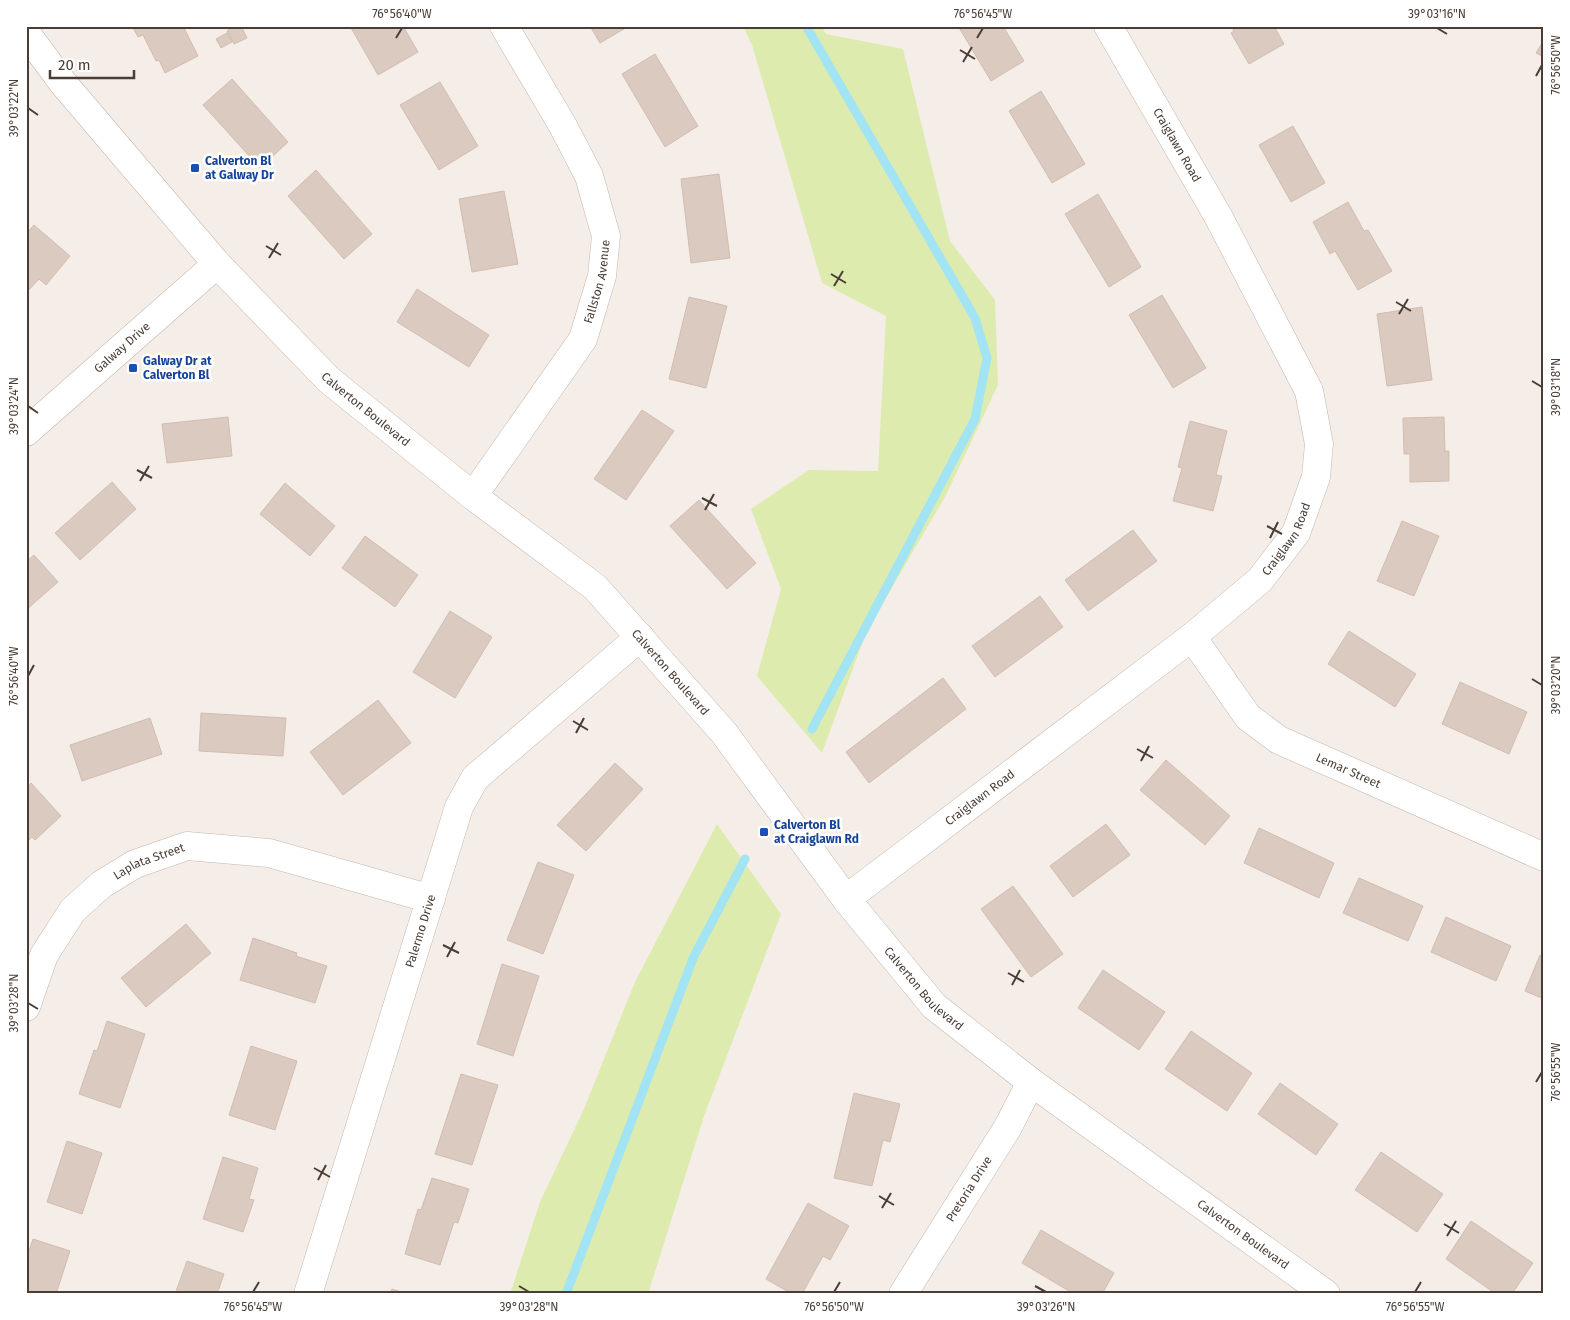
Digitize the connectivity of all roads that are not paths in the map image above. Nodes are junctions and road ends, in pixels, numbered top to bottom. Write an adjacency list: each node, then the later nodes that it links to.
1 (504, 26): 6 (street, Fallston Avenue)
2 (1108, 26): 8 (street, Craiglawn Road)
3 (26, 34): 4 (street, Calverton Boulevard)
4 (217, 264): 5 (street, Galway Drive); 6 (street, Calverton Boulevard)
5 (26, 432)
6 (472, 496): 7 (street, Calverton Boulevard)
7 (640, 637): 10 (street, Palermo Drive); 11 (street, Calverton Boulevard)
8 (1192, 637): 9 (street, Lemar Street); 11 (street, Craiglawn Road)
9 (1544, 857)
10 (431, 899): 12 (street, Laplata Street); 14 (street, Palermo Drive)
11 (846, 899): 13 (street, Calverton Boulevard)
12 (26, 1007)
13 (1031, 1082): 15 (street, Pretoria Drive); 16 (street, Calverton Boulevard)
14 (308, 1294)
15 (903, 1294)
16 (1326, 1294)

